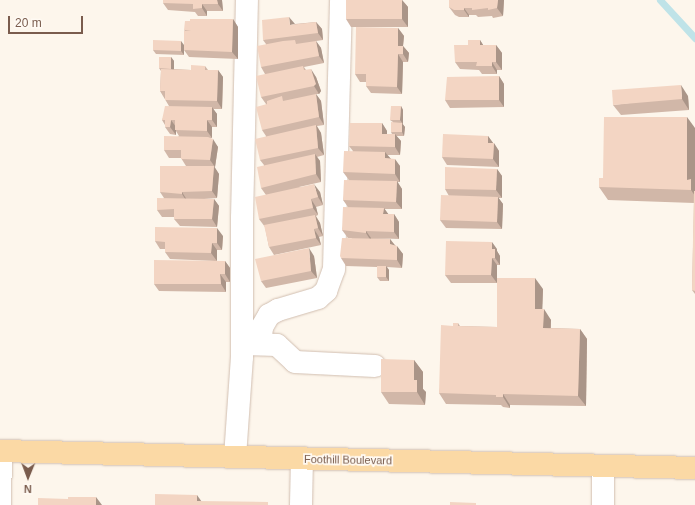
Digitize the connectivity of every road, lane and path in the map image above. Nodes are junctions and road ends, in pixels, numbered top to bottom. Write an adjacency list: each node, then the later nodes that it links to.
1 (247, 0): 3 (street)
2 (341, 0): 3 (street)
3 (251, 344): 4 (street); 6 (street)
4 (375, 366)
5 (1, 451): 6 (main road, Foothill Boulevard); 10 (street)
6 (235, 457): 7 (main road, Foothill Boulevard)
7 (302, 459): 8 (main road, Foothill Boulevard); 11 (street)
8 (603, 466): 9 (main road, Foothill Boulevard); 12 (street)
9 (695, 468)
10 (0, 505)
11 (301, 505)
12 (603, 505)

